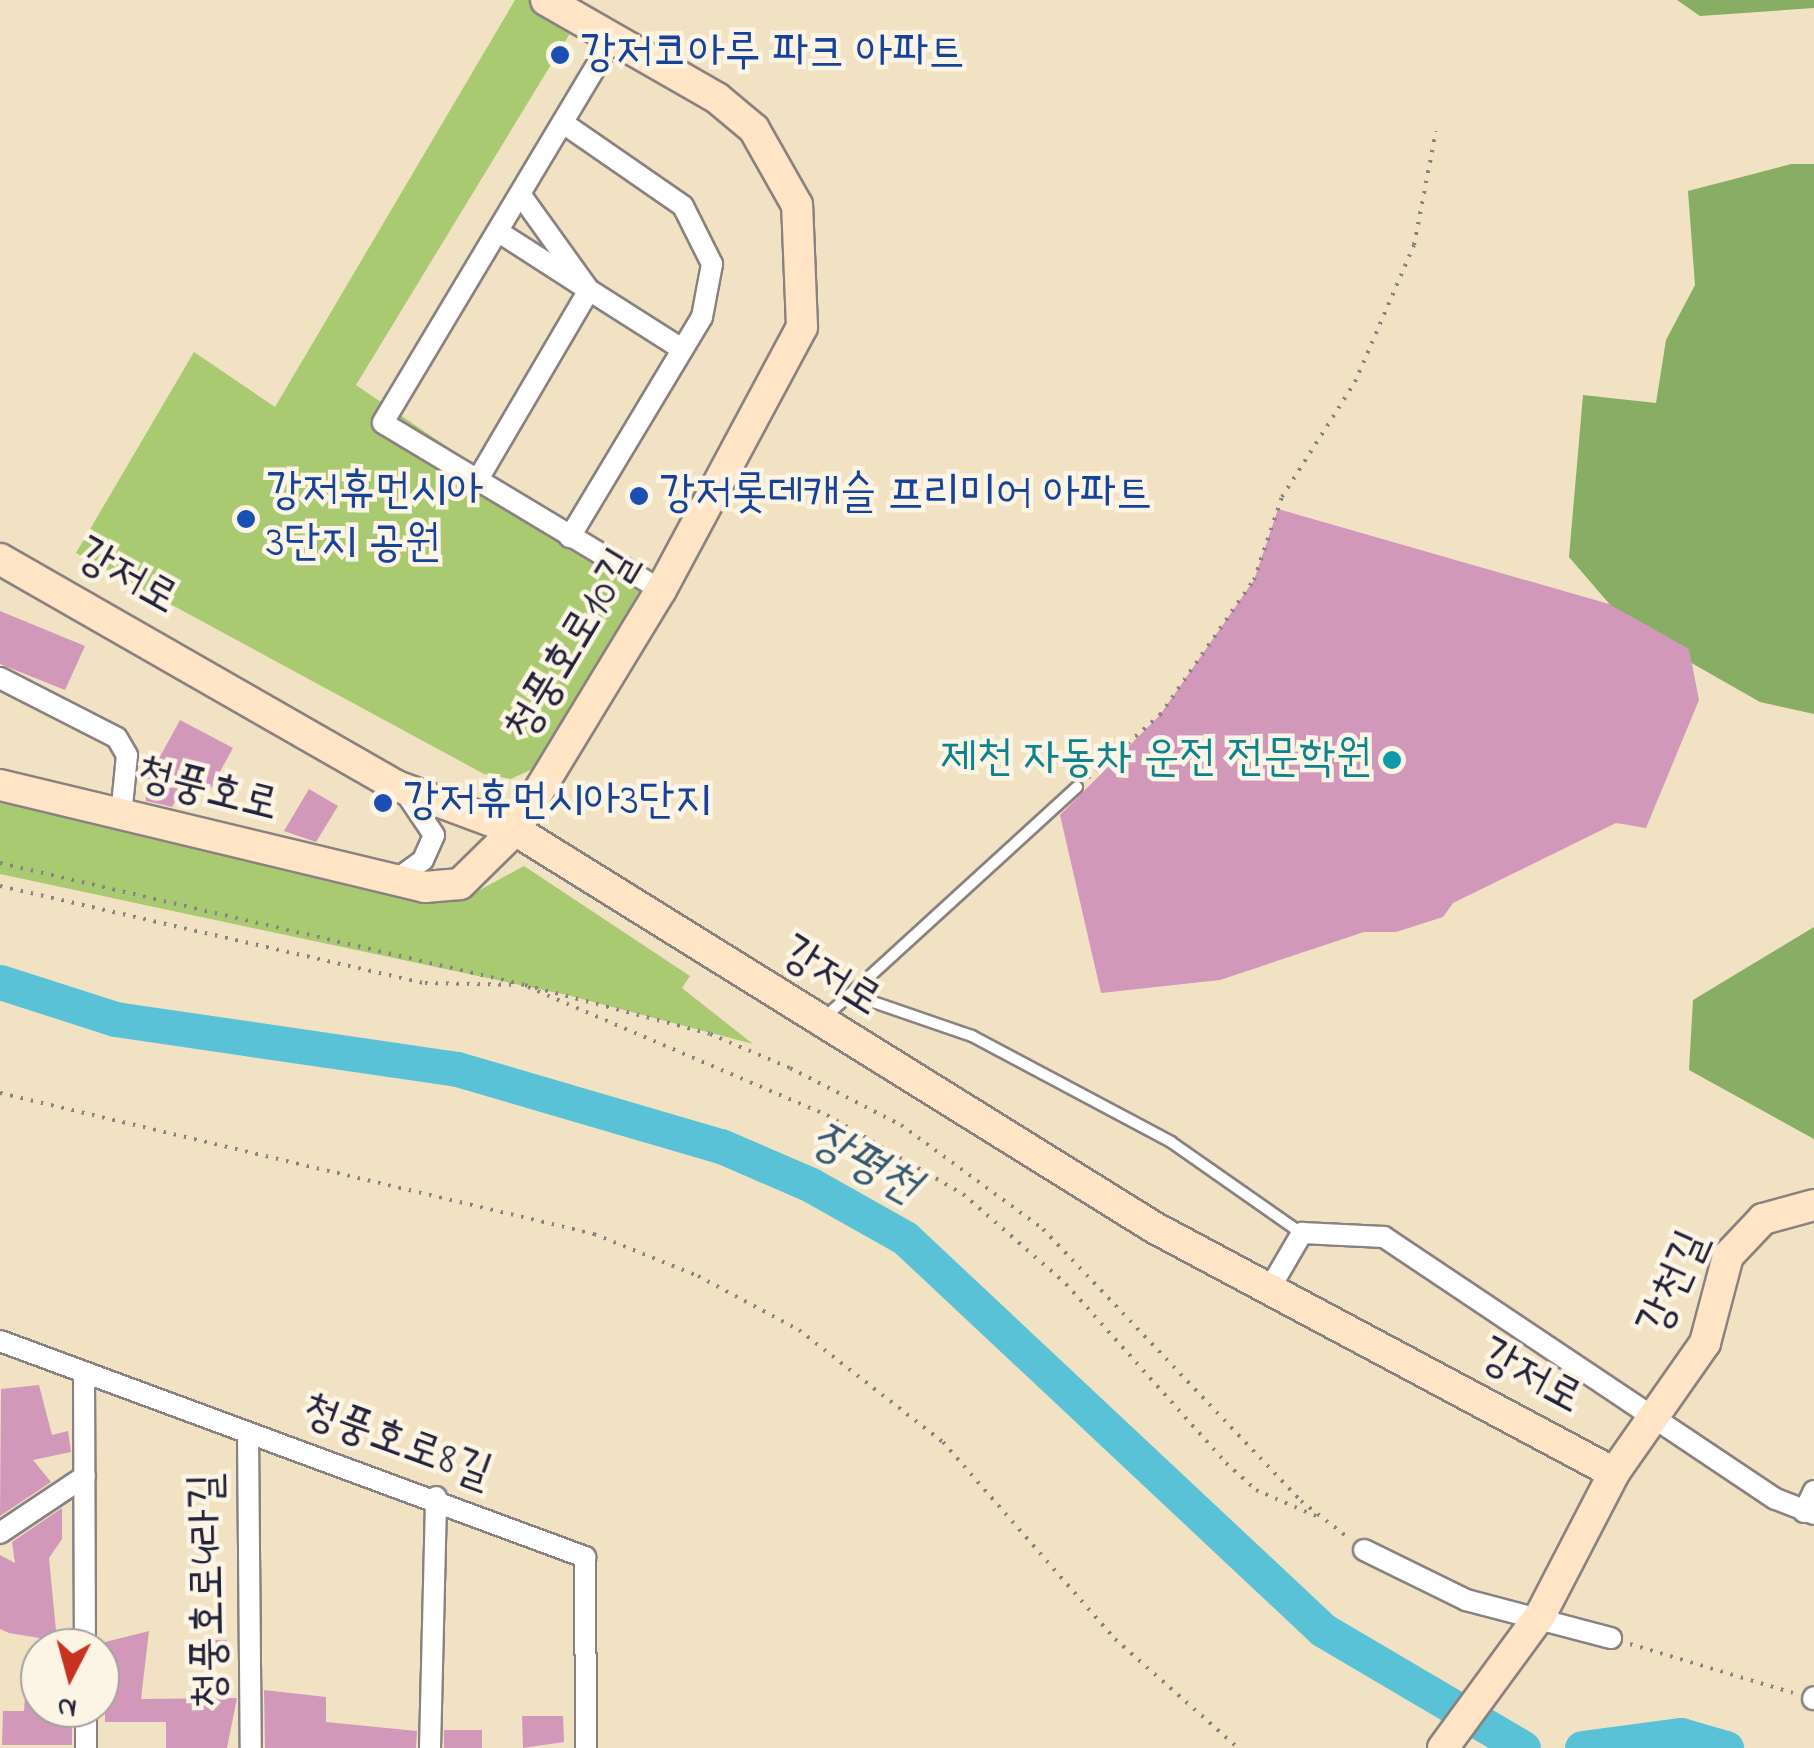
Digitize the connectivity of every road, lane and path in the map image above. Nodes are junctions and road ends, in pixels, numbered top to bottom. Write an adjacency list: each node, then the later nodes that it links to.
1 (546, 0): 2 (street, 청풍호로10길)
2 (613, 38): 3 (street); 12 (street, 청풍호로10길)
3 (566, 124): 5 (street); 8 (street)
4 (1436, 131): 16 (path)
5 (520, 194): 6 (street); 7 (street)
6 (499, 232): 7 (street); 9 (street)
7 (589, 290): 8 (street); 9 (street)
8 (682, 349): 10 (street)
9 (478, 481): 10 (street)
10 (570, 536): 12 (street)
11 (1, 559): 15 (street, 강저로)
12 (661, 590): 18 (street, 청풍호로10길)
13 (0, 678): 17 (street)
14 (0, 785): 17 (street, 청풍호로)
15 (394, 785): 18 (street, 강저로); 20 (street)
16 (1077, 787): 23 (lane)
17 (121, 816): 20 (street, 청풍호로)
18 (514, 830): 20 (street, 청풍호로); 24 (street, 강저로)
19 (0, 863): 22 (path)
20 (394, 882)
21 (0, 886): 22 (path)
22 (525, 985): 38 (path); 38 (path)
23 (850, 994): 24 (lane); 27 (lane)
24 (817, 1024): 28 (street, 강저로)
25 (0, 1092): 48 (path)
26 (1814, 1205): 31 (street, 강천길)
27 (1302, 1233): 28 (street); 31 (street)
28 (1270, 1288): 33 (street, 강저로)
29 (0, 1341): 30 (street, 청풍호로8길)
30 (84, 1373): 32 (street, 청풍호로8길); 34 (street)
31 (1655, 1414): 33 (street, 강천길); 37 (street)
32 (248, 1434): 36 (street, 청풍호로8길); 45 (street, 청풍호로4라길)
33 (1614, 1474): 41 (street, 강천길)
34 (84, 1476): 39 (street); 42 (street)
35 (1814, 1491): 37 (street)
36 (436, 1498): 46 (street); 47 (street, 청풍호로8길)
37 (1809, 1513)
38 (1324, 1519): 40 (path)
39 (0, 1533)
40 (1364, 1550): 41 (street)
41 (1541, 1614): 43 (street); 49 (street, 강천길)
42 (85, 1628)
43 (1611, 1638): 44 (path)
44 (1814, 1698)
45 (252, 1748)
46 (430, 1748)
47 (586, 1748)
48 (1238, 1748)
49 (1443, 1748)

